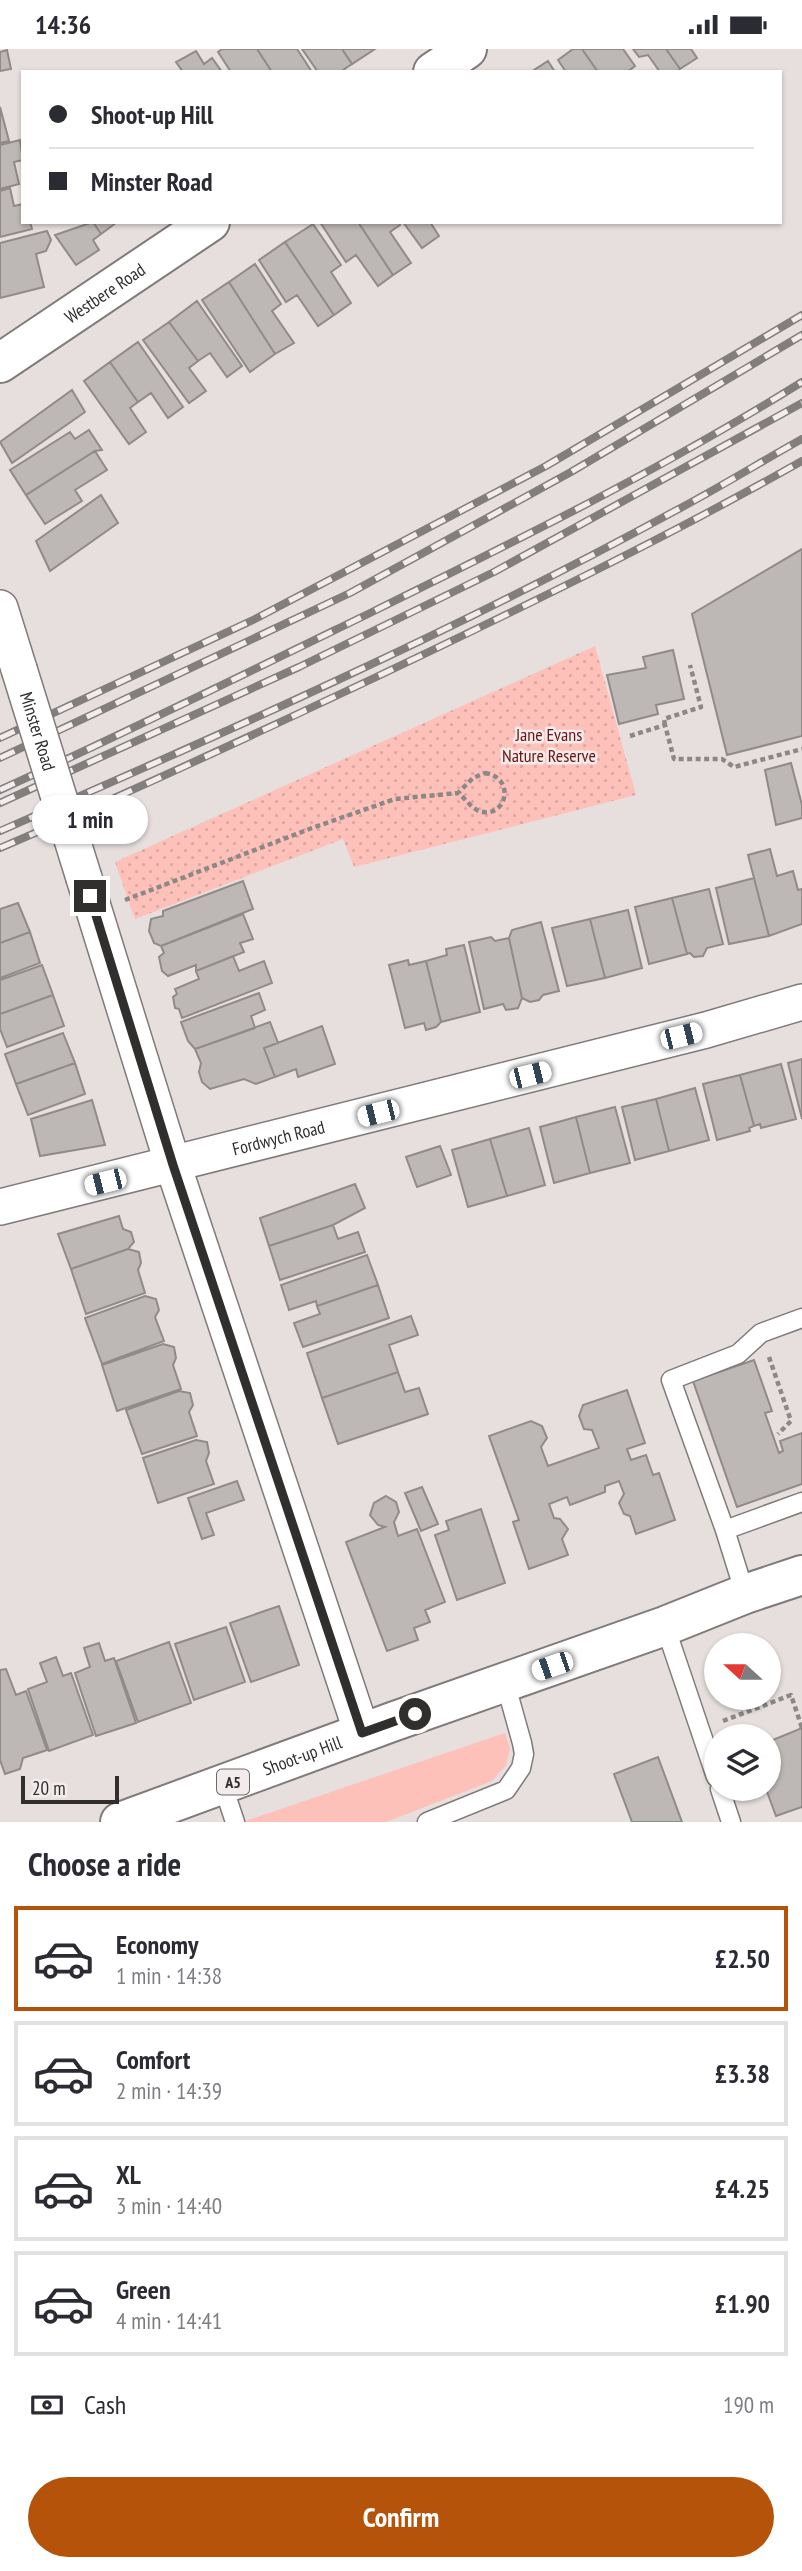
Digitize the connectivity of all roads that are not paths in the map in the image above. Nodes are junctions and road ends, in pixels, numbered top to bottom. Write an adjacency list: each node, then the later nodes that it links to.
1 (467, 49): 2 (main road)
2 (436, 70)
3 (206, 224): 4 (main road, Westbere Road)
4 (0, 363)
5 (0, 608): 7 (street, Minster Road, bridge)
6 (802, 1002): 7 (street, Fordwych Road)
7 (173, 1165): 8 (street, Fordwych Road); 16 (street, Minster Road)
8 (0, 1207)
9 (802, 1318): 11 (lane)
10 (802, 1502): 11 (lane)
11 (725, 1529): 13 (lane)
12 (802, 1576): 13 (main road, Shoot-up Hill / A5)
13 (745, 1594): 14 (main road, Shoot-up Hill / A5)
14 (664, 1626): 15 (main road, Shoot-up Hill / A5); 17 (lane)
15 (505, 1682): 16 (main road, Shoot-up Hill / A5); 22 (lane)
16 (362, 1733): 18 (main road, Shoot-up Hill / A5)
17 (704, 1744)
18 (223, 1786): 20 (main road, Shoot-up Hill / A5); 21 (lane)
19 (724, 1801): 23 (lane)
20 (120, 1822)
21 (235, 1822)
22 (427, 1822)
23 (732, 1822)

